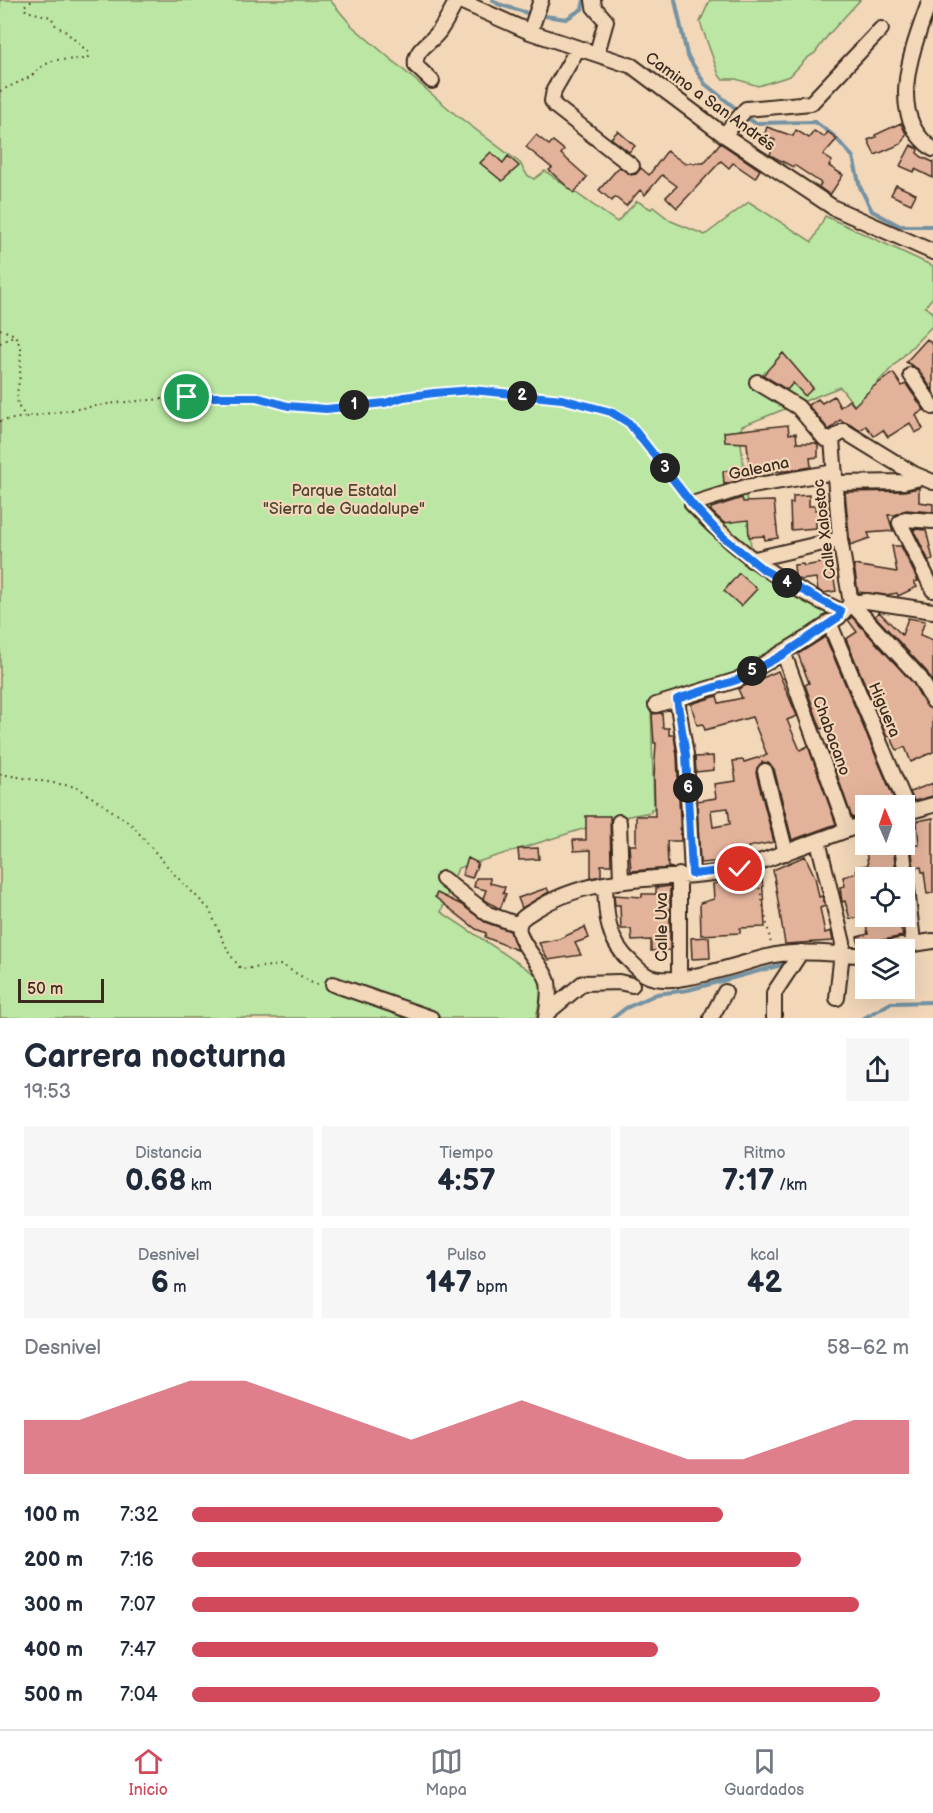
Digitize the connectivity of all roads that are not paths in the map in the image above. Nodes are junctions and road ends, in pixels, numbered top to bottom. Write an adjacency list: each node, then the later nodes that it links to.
1 (458, 0): 6 (street, Camino a San Andrés); 9 (street)
2 (541, 0): 6 (street)
3 (593, 0): 8 (street)
4 (930, 0): 11 (street)
5 (881, 29): 10 (street)
6 (530, 33): 7 (street, Camino a San Andrés)
7 (578, 48): 8 (street, Camino a San Andrés); 12 (street)
8 (597, 53): 10 (street, Camino a San Andrés)
9 (432, 81)
10 (724, 135): 13 (street, Camino a San Andrés)
11 (933, 149)
12 (633, 166)
13 (933, 252)
14 (911, 375): 16 (street)
15 (757, 382): 17 (street)
16 (933, 407)
17 (832, 439): 18 (street, Calle Xalostoc); 19 (street)
18 (835, 477): 19 (street, Galeana); 21 (street, Calle Xalostoc); 22 (street, Galeana)
19 (927, 480)
20 (933, 521): 23 (street)
21 (840, 539): 22 (street); 24 (street, Calle Xalostoc)
22 (751, 560): 24 (street)
23 (933, 590)
24 (846, 607): 25 (street); 26 (street); 29 (street)
25 (933, 611)
26 (829, 622): 27 (street); 32 (street, Higuera)
27 (784, 654): 28 (street); 37 (street, Chabacano)
28 (677, 699): 30 (street); 41 (street, Calle Uva)
29 (933, 700)
30 (656, 705)
31 (765, 771): 39 (street)
32 (900, 795)
33 (933, 805): 34 (street)
34 (915, 810)
35 (619, 822): 43 (street)
36 (855, 826): 37 (street)
37 (847, 829): 38 (street)
38 (818, 841): 39 (street); 51 (street)
39 (786, 853): 41 (street)
40 (903, 855): 46 (street)
41 (685, 875): 43 (street); 52 (street, Calle Uva)
42 (443, 879): 45 (street)
43 (621, 881): 44 (street)
44 (605, 884): 45 (street); 52 (street)
45 (519, 925): 58 (street)
46 (913, 939)
47 (933, 941): 48 (street)
48 (915, 942)
49 (801, 952): 51 (street); 52 (street); 61 (street)
50 (855, 953): 51 (street)
51 (844, 954): 56 (street)
52 (679, 979)
53 (333, 984): 57 (street)
54 (632, 985): 58 (street)
55 (724, 992): 60 (street)
56 (837, 998)
57 (396, 1012): 59 (street)
58 (546, 1016)
59 (431, 1018)
60 (711, 1018)
61 (774, 1018)

